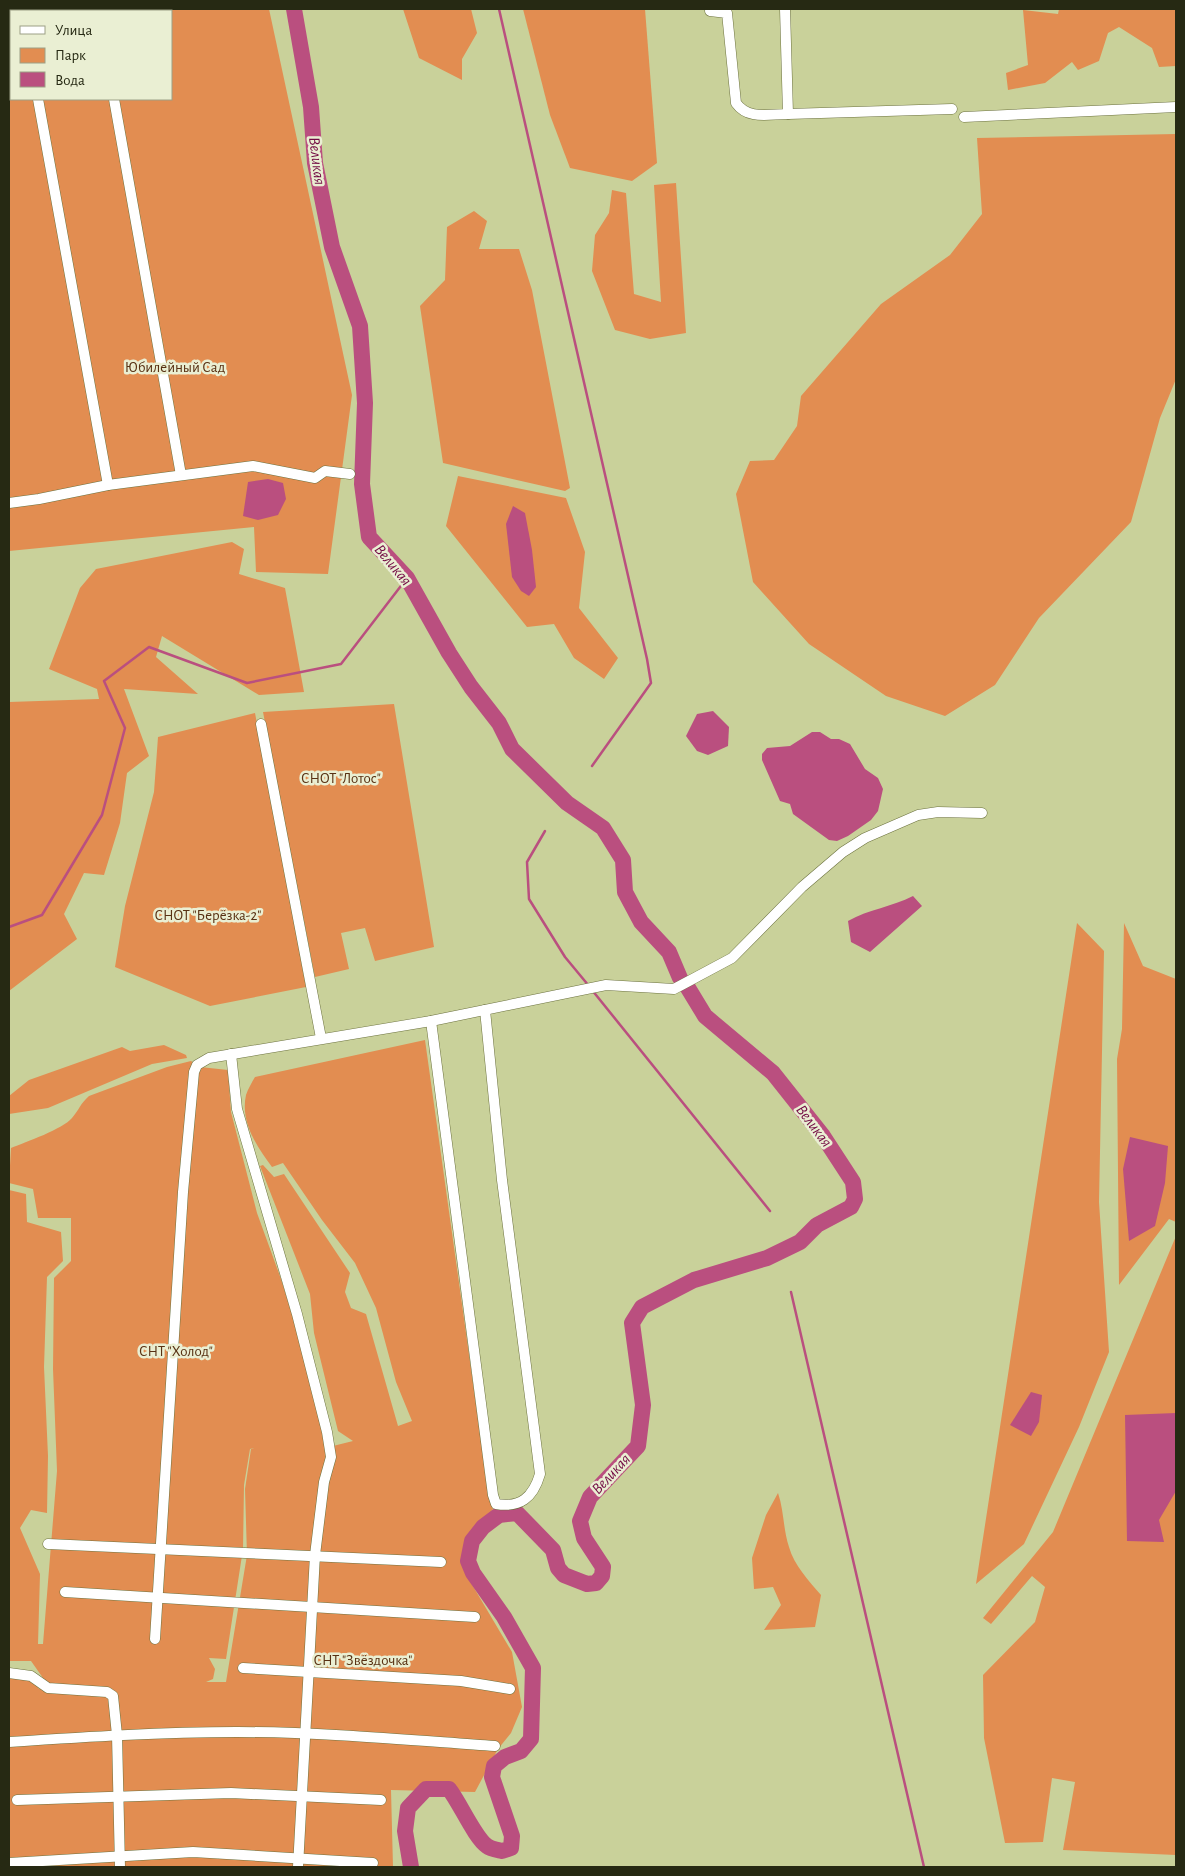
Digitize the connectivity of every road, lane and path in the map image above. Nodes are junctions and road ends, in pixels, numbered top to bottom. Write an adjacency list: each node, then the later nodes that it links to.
1 (785, 9): 7 (street)
2 (710, 11): 7 (street)
3 (38, 100): 11 (street)
4 (114, 100): 10 (street)
5 (1176, 107): 8 (street)
6 (952, 108): 7 (street)
7 (788, 114)
8 (964, 118)
9 (350, 474): 10 (street)
10 (181, 475): 11 (street)
11 (108, 484): 12 (street)
12 (9, 503)
13 (261, 724): 17 (street)
14 (982, 813): 15 (street)
15 (485, 1010): 16 (street); 16 (street)
16 (431, 1021): 17 (street)
17 (321, 1038): 18 (street)
18 (231, 1054): 20 (street); 21 (street)
19 (48, 1544): 20 (street)
20 (161, 1549): 21 (street); 24 (street)
21 (315, 1556): 22 (street); 25 (street)
22 (441, 1562)
23 (65, 1592): 24 (street)
24 (158, 1597): 25 (street); 27 (street)
25 (312, 1608): 26 (street); 29 (street)
26 (475, 1617)
27 (155, 1639)
28 (243, 1668): 29 (street)
29 (309, 1672): 31 (street); 32 (street)
30 (9, 1673): 33 (street)
31 (510, 1689)
32 (305, 1733): 33 (street); 35 (street); 37 (street)
33 (117, 1735): 34 (street); 36 (street)
34 (9, 1742)
35 (495, 1746)
36 (118, 1795): 37 (street); 38 (street); 40 (street)
37 (303, 1796): 39 (street); 42 (street)
38 (17, 1800)
39 (381, 1800)
40 (120, 1862): 41 (street); 42 (street)
41 (9, 1863)
42 (299, 1863): 43 (street)
43 (373, 1863)

